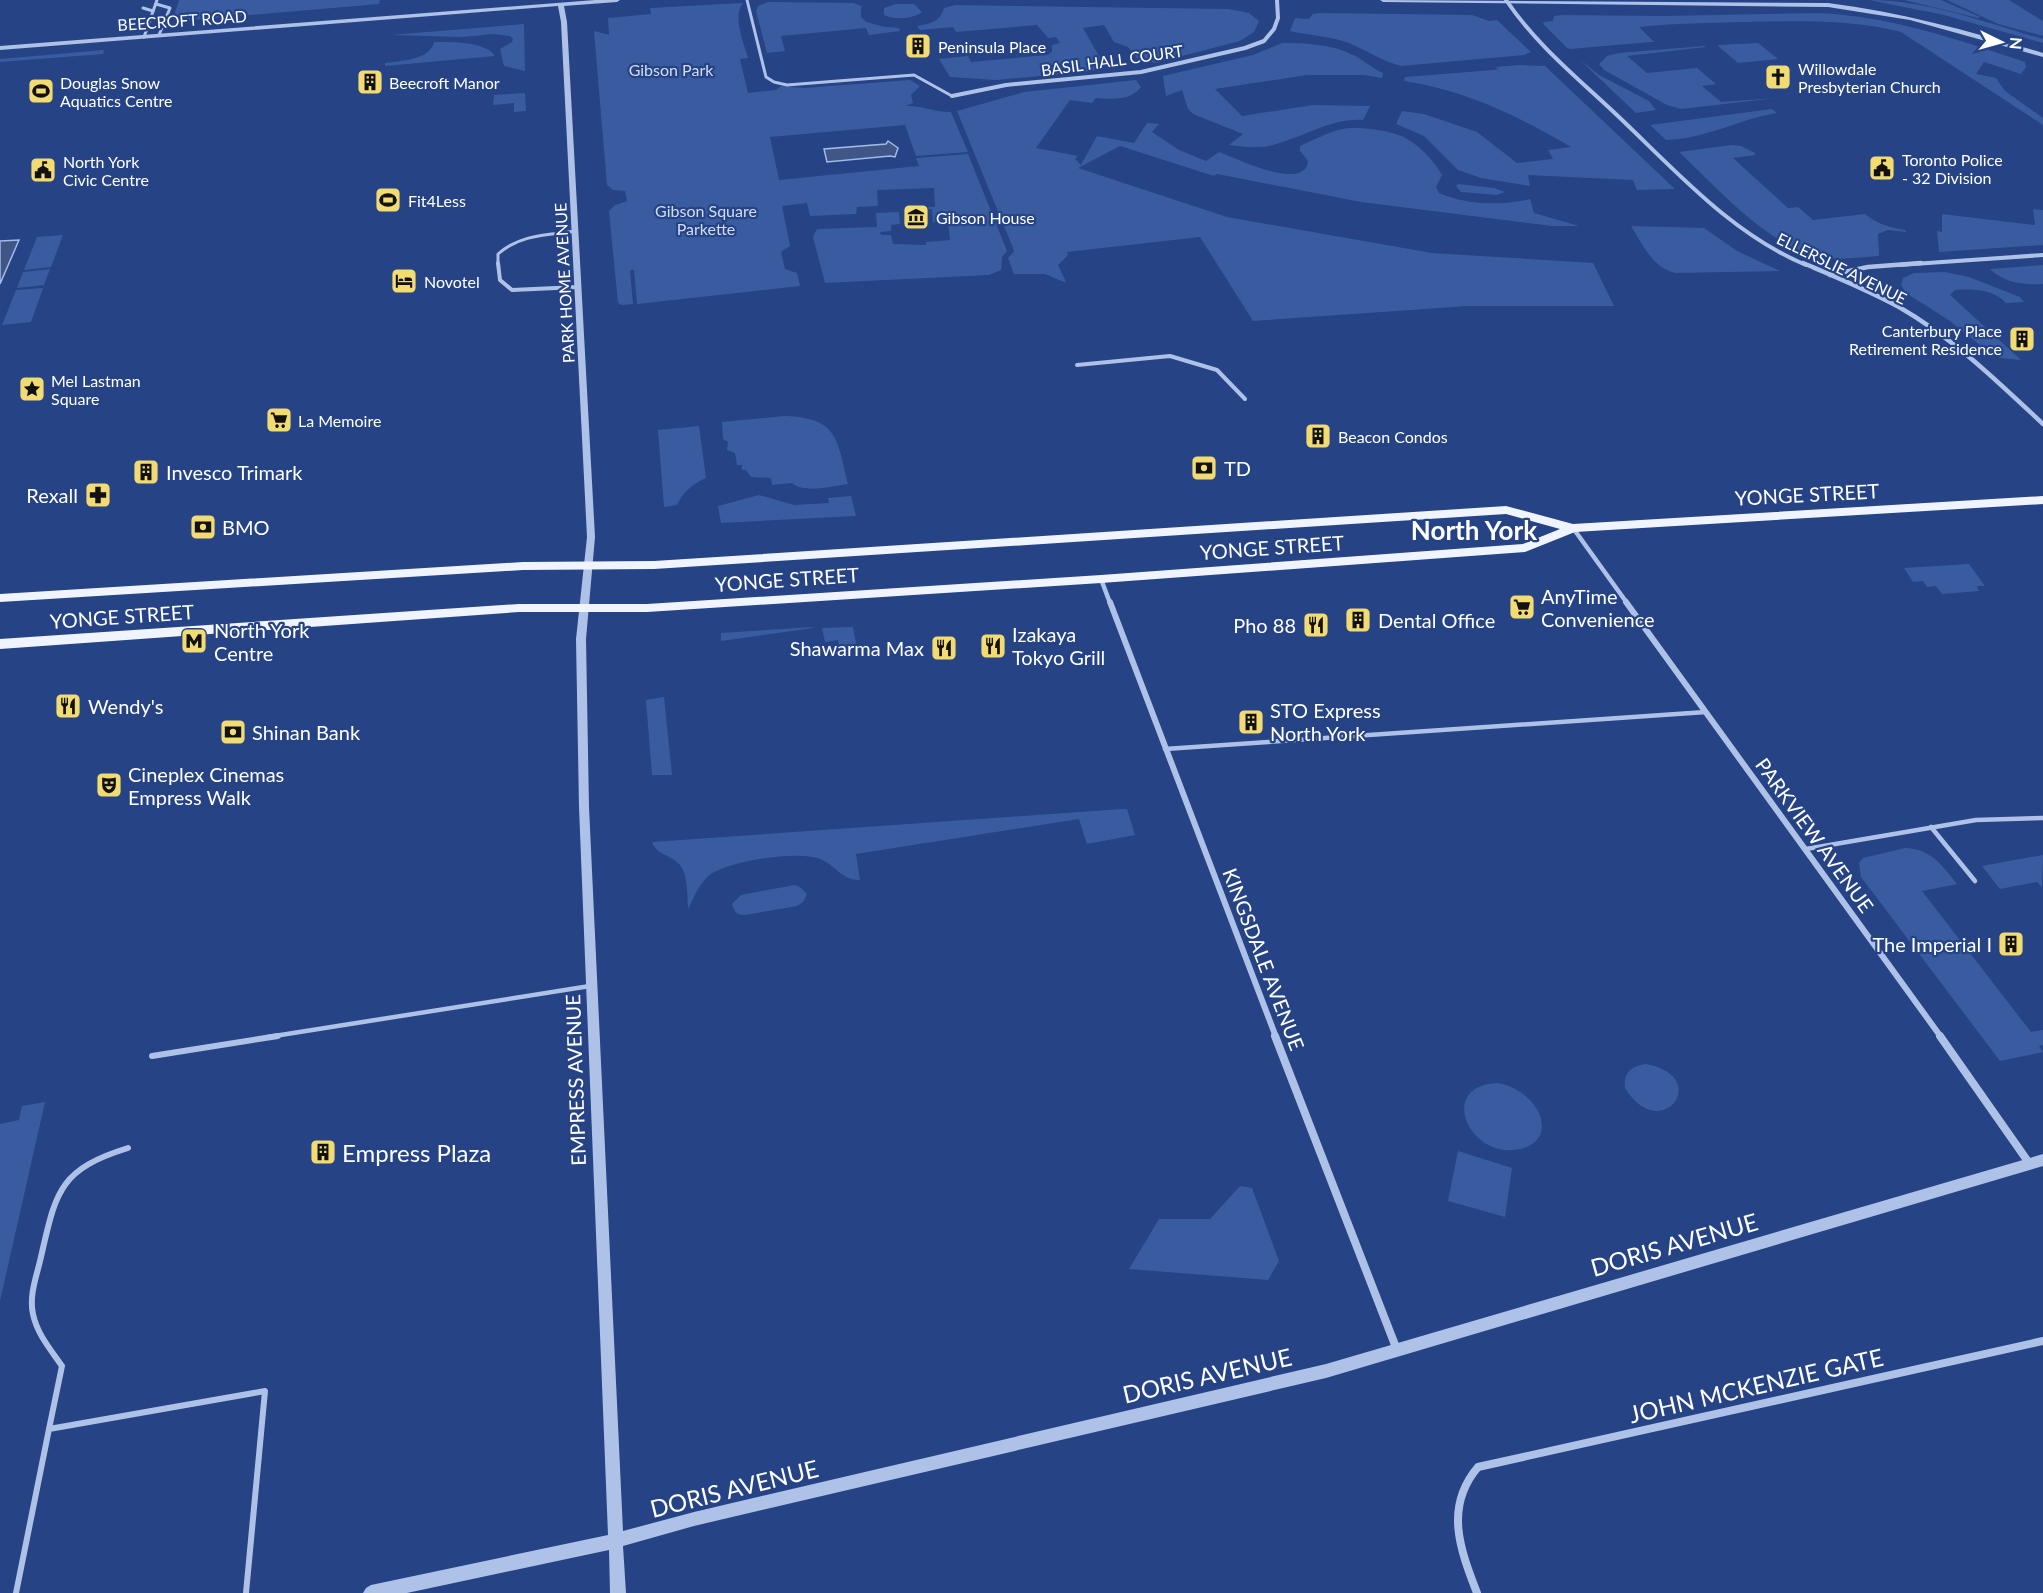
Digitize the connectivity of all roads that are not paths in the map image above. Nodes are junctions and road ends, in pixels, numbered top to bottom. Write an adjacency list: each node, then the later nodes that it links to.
1 (158, 0): 8 (lane)
2 (617, 0): 7 (street, BEECROFT ROAD)
3 (747, 0): 15 (lane)
4 (1277, 0): 15 (street, BASIL HALL COURT)
5 (1383, 0): 6 (street)
6 (1506, 1): 14 (street); 18 (street, ELLERSLIE AVENUE)
7 (560, 2): 11 (street, BEECROFT ROAD); 16 (street, PARK HOME AVENUE)
8 (156, 4): 10 (lane); 11 (lane)
9 (143, 8): 10 (lane)
10 (153, 11): 12 (lane)
11 (159, 35): 12 (street, BEECROFT ROAD)
12 (144, 37): 13 (street, BEECROFT ROAD)
13 (0, 48)
14 (2043, 55)
15 (952, 96)
16 (576, 231): 19 (street, PARK HOME AVENUE); 19 (lane)
17 (2043, 255): 18 (street)
18 (1830, 275): 22 (street, ELLERSLIE AVENUE)
19 (578, 287): 25 (street, PARK HOME AVENUE)
20 (1077, 365): 21 (lane)
21 (1245, 399)
22 (2043, 424)
23 (2043, 500): 24 (main road, YONGE STREET)
24 (1573, 528): 25 (main road, YONGE STREET); 26 (main road, YONGE STREET); 30 (street, PARKVIEW AVENUE)
25 (588, 565): 27 (main road, YONGE STREET); 28 (street, EMPRESS AVENUE)
26 (1101, 579): 28 (main road, YONGE STREET); 31 (street, KINGSDALE AVENUE)
27 (0, 598)
28 (583, 609): 29 (main road, YONGE STREET); 36 (street, EMPRESS AVENUE)
29 (0, 644)
30 (1706, 712): 31 (lane); 34 (street, PARKVIEW AVENUE)
31 (1164, 749): 42 (street, KINGSDALE AVENUE)
32 (2043, 818): 33 (lane)
33 (1931, 828): 34 (lane); 35 (lane)
34 (1806, 849): 40 (street, PARKVIEW AVENUE)
35 (1975, 881)
36 (592, 985): 37 (lane); 44 (street, EMPRESS AVENUE)
37 (152, 1056)
38 (128, 1148): 43 (lane)
39 (2043, 1160): 40 (street, DORIS AVENUE)
40 (2029, 1163): 42 (street, DORIS AVENUE)
41 (2043, 1341): 49 (street, JOHN MCKENZIE GATE)
42 (1397, 1350): 44 (street, DORIS AVENUE)
43 (49, 1429): 45 (lane); 46 (lane)
44 (615, 1541): 47 (street, DORIS AVENUE); 48 (street, EMPRESS AVENUE)
45 (16, 1593)
46 (246, 1593)
47 (371, 1593)
48 (618, 1593)
49 (1477, 1593)

